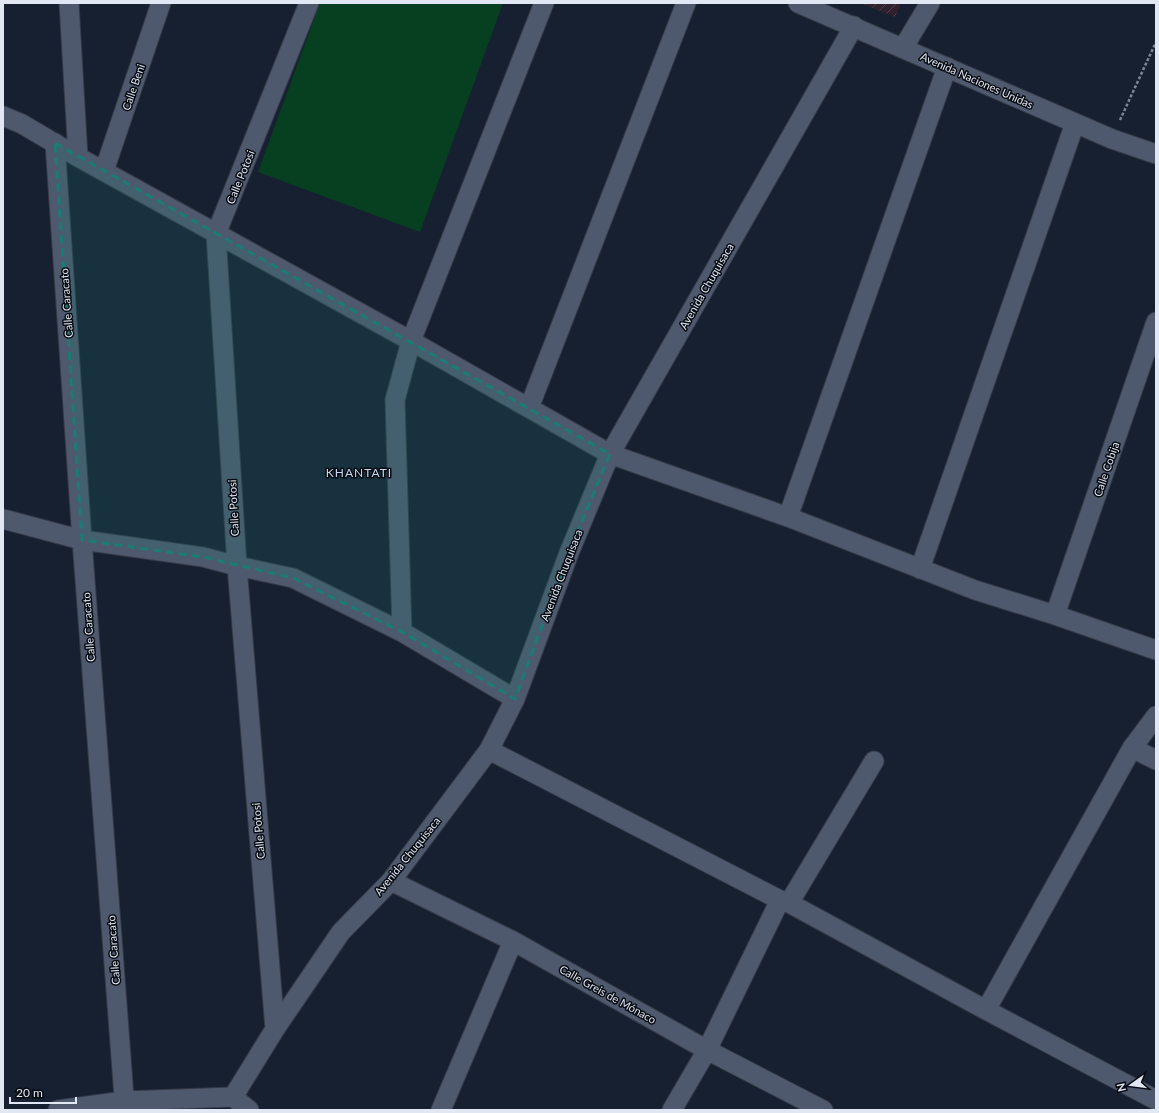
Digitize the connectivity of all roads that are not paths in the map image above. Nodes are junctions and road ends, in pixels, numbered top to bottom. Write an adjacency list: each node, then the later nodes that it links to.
1 (69, 3): 15 (street)
2 (161, 3): 16 (street, Calle Beni)
3 (309, 3): 17 (street, Calle Potosi)
4 (544, 3): 19 (street)
5 (686, 3): 20 (street)
6 (798, 3): 8 (street, Avenida Naciones Unidas)
7 (930, 3): 9 (street)
8 (854, 26): 9 (street, Avenida Naciones Unidas); 21 (street, Avenida Chuquisaca)
9 (903, 48): 10 (street, Avenida Naciones Unidas)
10 (947, 67): 12 (street, Avenida Naciones Unidas); 22 (street)
11 (3, 116): 13 (street)
12 (1075, 123): 14 (street, Avenida Naciones Unidas); 26 (street)
13 (55, 143): 15 (street); 24 (street, Calle Caracato)
14 (1156, 154)
15 (78, 157): 16 (street)
16 (104, 171): 17 (street)
17 (216, 234): 19 (street); 25 (street, Calle Potosi)
18 (1156, 322): 27 (street, Calle Cobija)
19 (411, 341): 20 (street); 28 (street)
20 (528, 408): 21 (street)
21 (610, 454): 22 (street); 30 (street, Avenida Chuquisaca)
22 (788, 517): 26 (street)
23 (3, 520): 24 (street)
24 (82, 540): 25 (street); 44 (street, Calle Caracato)
25 (237, 566): 28 (street); 40 (street, Calle Potosi)
26 (920, 569): 27 (street)
27 (1055, 615): 29 (street)
28 (402, 632): 30 (street)
29 (1156, 650)
30 (515, 699): 33 (street, Avenida Chuquisaca)
31 (1156, 716): 32 (street)
32 (1132, 748): 34 (street); 39 (street)
33 (489, 750): 36 (street, Avenida Chuquisaca); 37 (street)
34 (1156, 760)
35 (874, 762): 37 (street)
36 (391, 880): 38 (street, Calle Greis de Mónaco); 40 (street, Avenida Chuquisaca)
37 (784, 901): 39 (street); 41 (street)
38 (513, 941): 41 (street, Calle Greis de Mónaco); 47 (street)
39 (986, 1010): 43 (street)
40 (275, 1029): 42 (street, Avenida Chuquisaca)
41 (707, 1050): 48 (street); 49 (street, Calle Greis de Mónaco)
42 (233, 1097): 44 (street); 46 (street)
43 (1156, 1101): 50 (street)
44 (125, 1106): 45 (street)
45 (58, 1110)
46 (249, 1110)
47 (441, 1110)
48 (672, 1110)
49 (823, 1110)
50 (1152, 1110)

